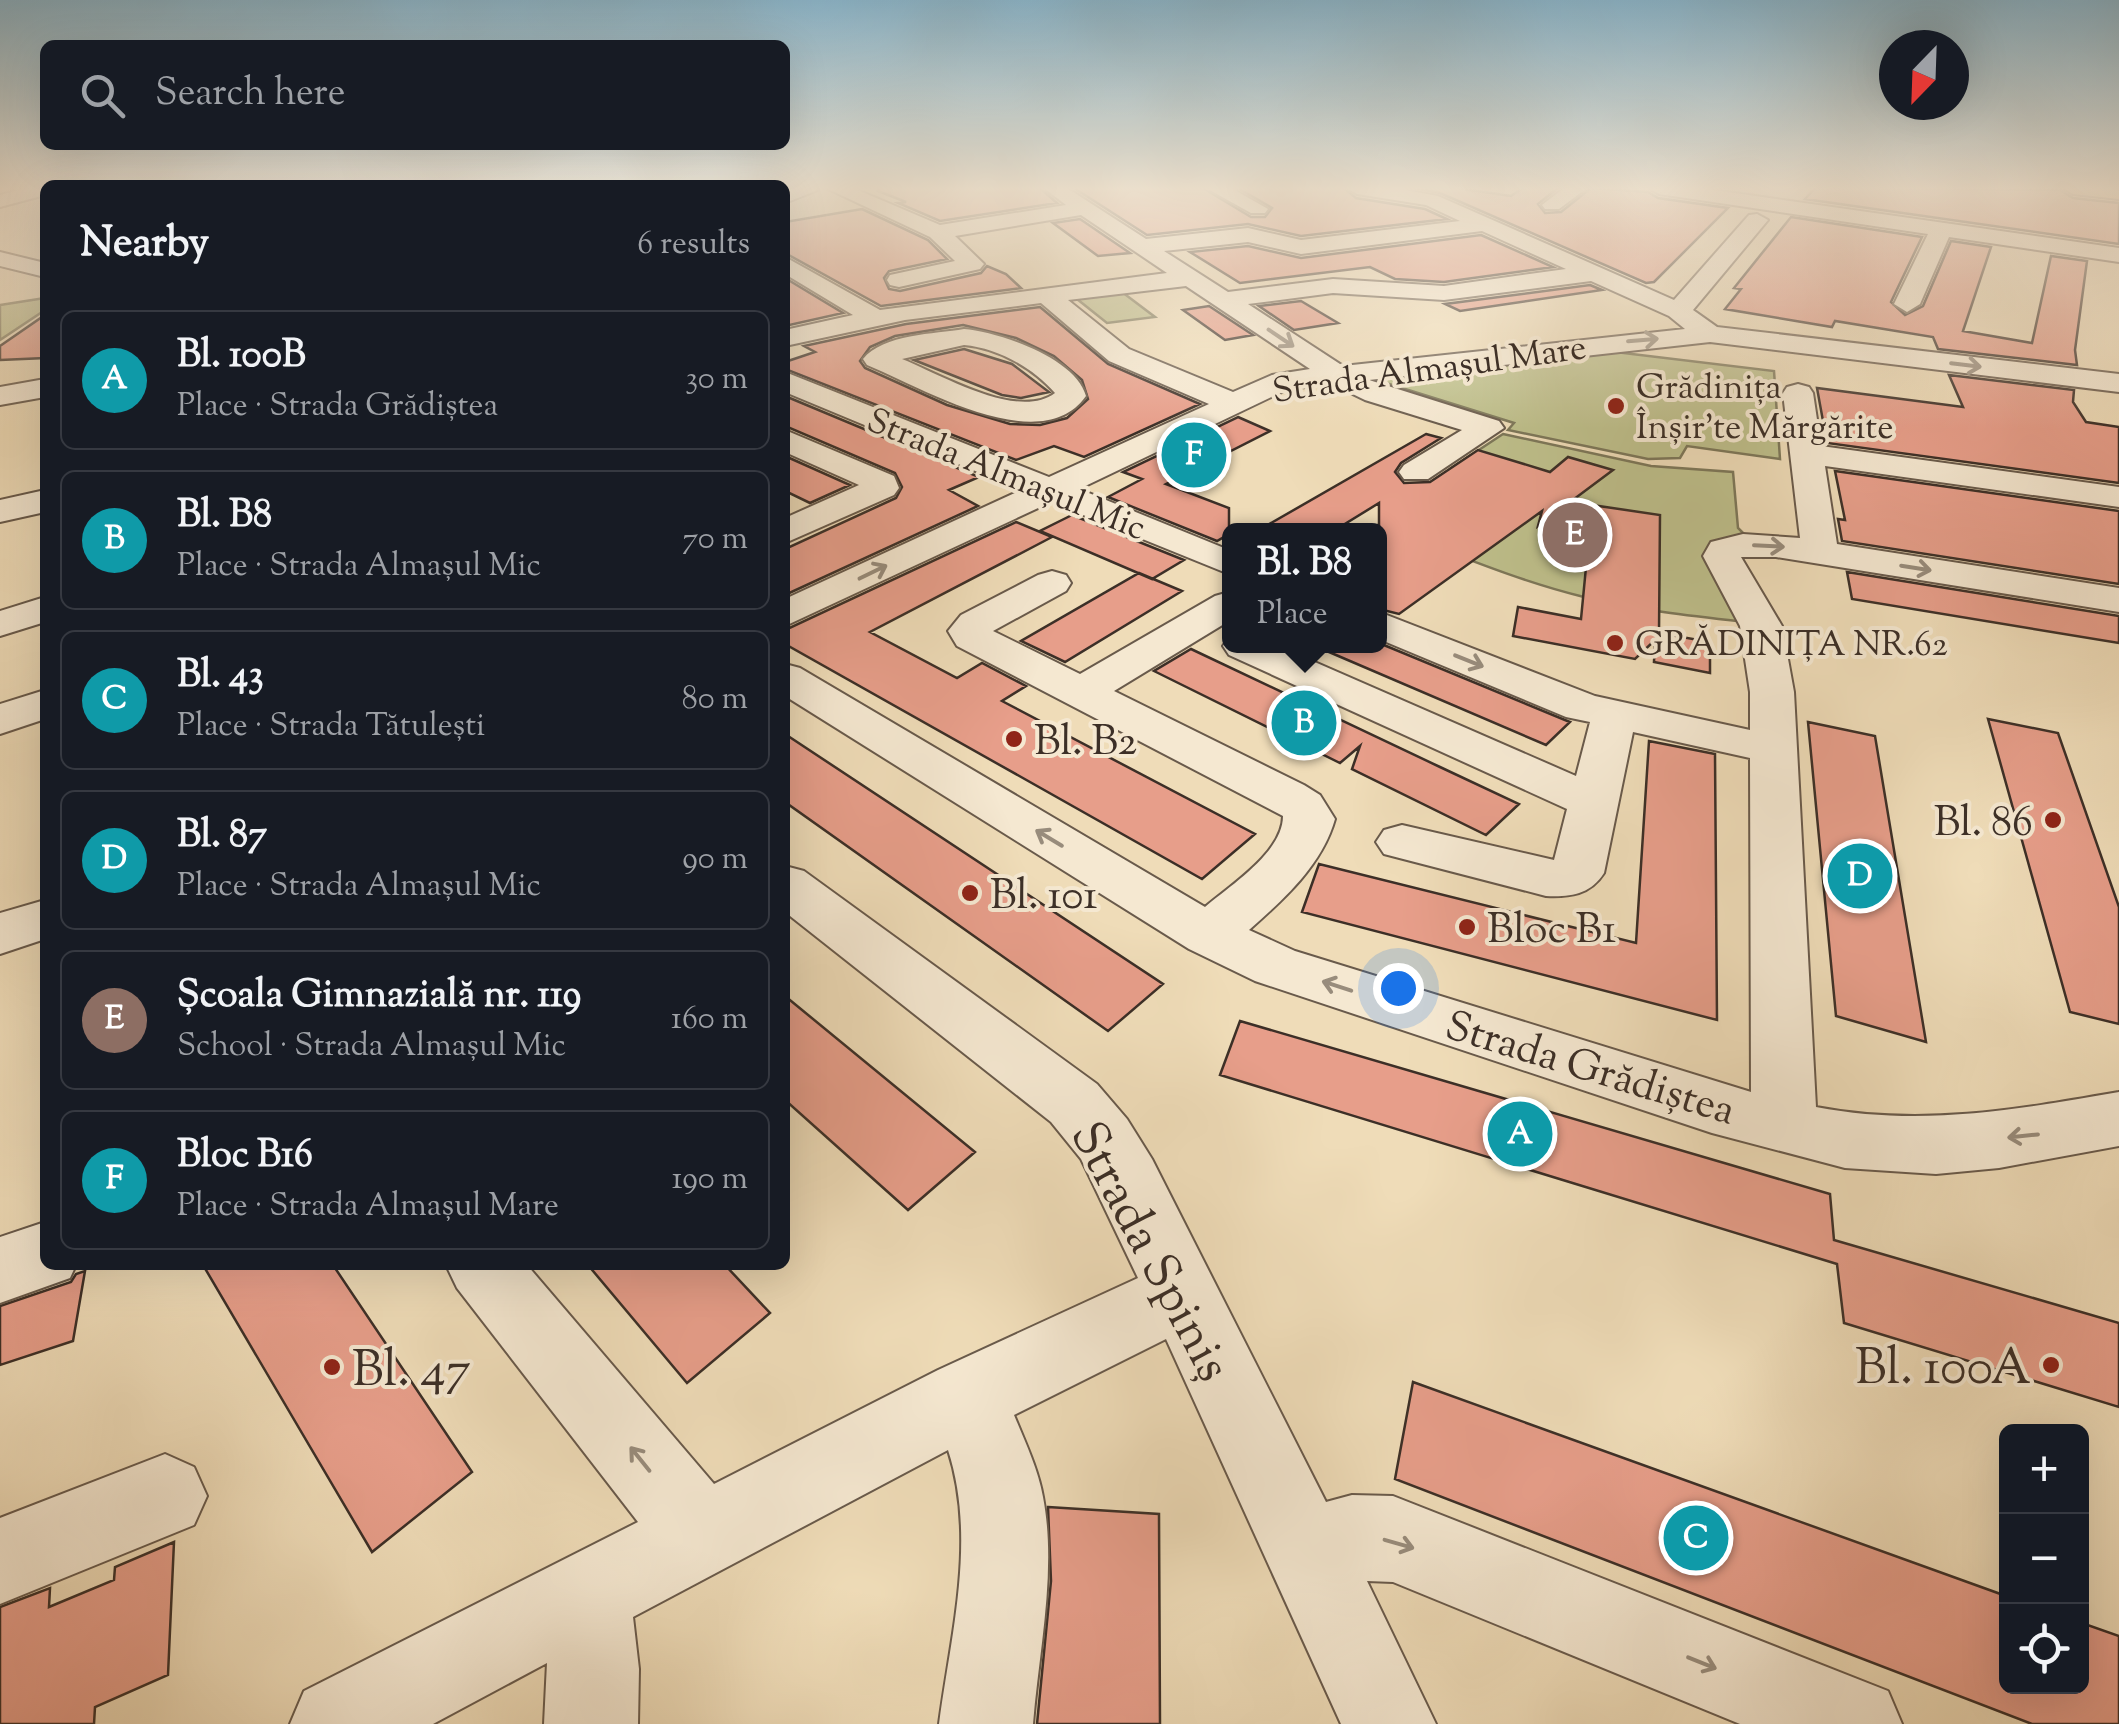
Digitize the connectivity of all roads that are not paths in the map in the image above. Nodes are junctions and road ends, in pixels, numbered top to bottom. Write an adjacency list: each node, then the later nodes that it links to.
1 (793, 268): 12 (street)
2 (964, 268): 12 (street)
3 (1175, 268): 8 (street)
4 (1588, 268): 7 (street)
5 (1716, 268): 13 (street)
6 (1923, 268): 11 (street)
7 (1596, 272): 10 (street); 13 (street)
8 (1189, 278): 9 (street); 10 (street)
9 (1046, 294): 12 (street); 18 (street)
10 (1224, 300): 20 (street, one-way to 20)
11 (1907, 304)
12 (865, 307): 14 (street); 16 (street); 17 (street)
13 (1678, 312): 15 (street)
14 (790, 319)
15 (1710, 334): 20 (street, Strada Almașul Mare, one-way to 15); 22 (street, Strada Almașul Mare, one-way to 22)
16 (790, 336)
17 (933, 340): 19 (street); 24 (street)
18 (1112, 350): 19 (street); 27 (street)
19 (1038, 364): 24 (street)
20 (1334, 374): 27 (street, Strada Almașul Mare); 31 (street)
21 (790, 383): 28 (street, Strada Almașul Mic)
22 (2119, 383)
23 (40, 389): 26 (street)
24 (951, 391): 28 (street)
25 (1798, 394): 30 (street)
26 (0, 396)
27 (1230, 402): 32 (street, Strada Almașul Mare)
28 (876, 420): 29 (street); 32 (street, Strada Almașul Mic)
29 (794, 444): 36 (street)
30 (1804, 453): 33 (street); 37 (street)
31 (1416, 472)
32 (1046, 489): 38 (street, Strada Almașul Mic); 42 (street, Strada Almașul Mare, one-way to 32)
33 (2119, 498)
34 (40, 502): 35 (street)
35 (0, 511)
36 (790, 530)
37 (1820, 552): 41 (street, one-way to 41); 52 (street, one-way to 37)
38 (1222, 560)
39 (1052, 583): 48 (street)
40 (40, 590): 44 (street)
41 (2119, 600)
42 (790, 612)
43 (1218, 622): 48 (street)
44 (0, 624)
45 (1387, 627): 50 (street, one-way to 50)
46 (1260, 653): 53 (street)
47 (790, 680): 58 (street, Strada Grădiștea, one-way to 47)
48 (1080, 693): 58 (street)
49 (40, 705): 51 (street)
50 (1614, 716): 52 (street); 53 (street)
51 (0, 720)
52 (1776, 750): 60 (street)
53 (1592, 802): 54 (street)
54 (1402, 842)
55 (790, 888): 64 (street, Strada Spiniș)
56 (40, 921): 57 (street)
57 (0, 934)
58 (1209, 935): 60 (street, Strada Grădiștea, one-way to 58)
59 (2119, 1119): 60 (street, Strada Grădiștea, one-way to 60)
60 (1784, 1125)
61 (40, 1258): 62 (street)
62 (0, 1270)
63 (486, 1270): 67 (street, one-way to 63)
64 (1182, 1294): 65 (street); 68 (street, Strada Spiniș)
65 (966, 1398): 67 (street); 73 (street)
66 (165, 1496): 69 (street)
67 (702, 1535): 70 (street)
68 (1304, 1550): 74 (street, Strada Spiniș); 75 (street, one-way to 75)
69 (0, 1562)
70 (587, 1596): 71 (street); 72 (street)
71 (337, 1724)
72 (590, 1724)
73 (986, 1724)
74 (1389, 1724)
75 (1855, 1724)

